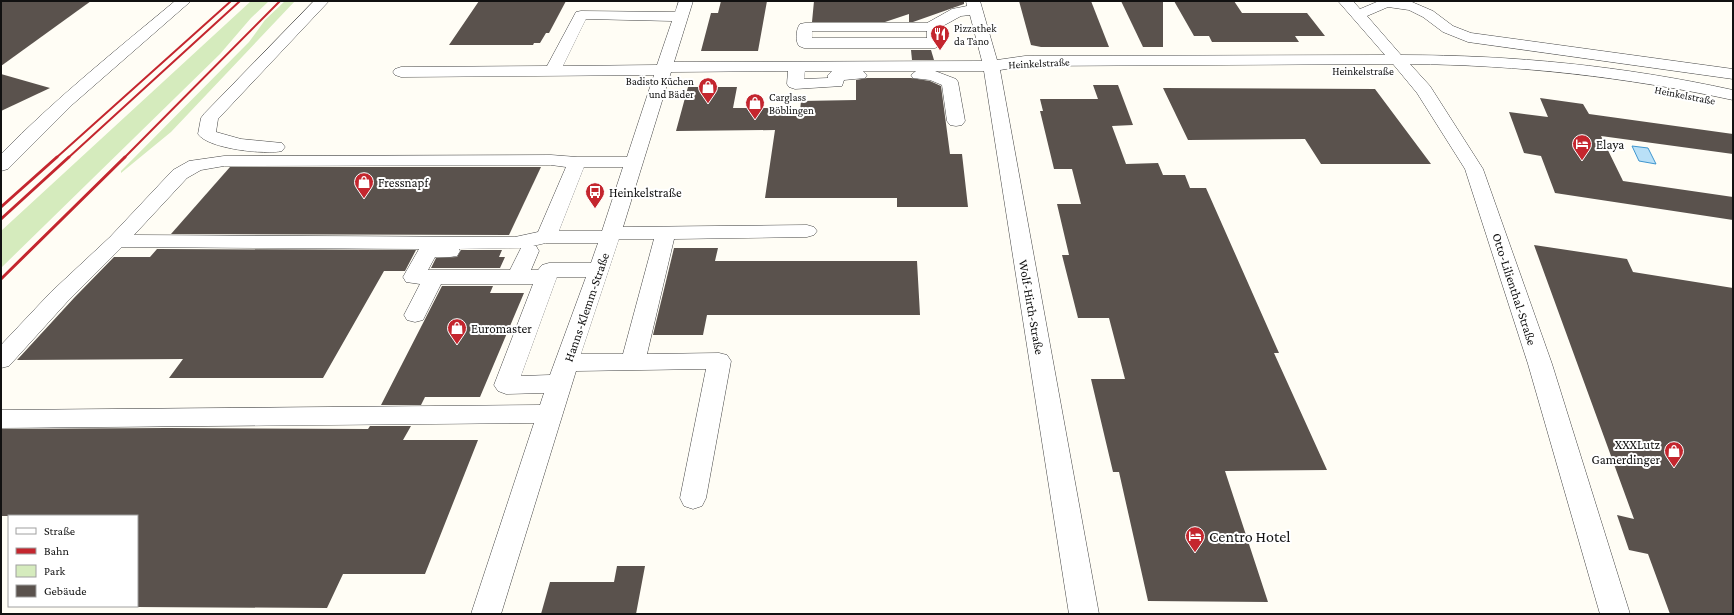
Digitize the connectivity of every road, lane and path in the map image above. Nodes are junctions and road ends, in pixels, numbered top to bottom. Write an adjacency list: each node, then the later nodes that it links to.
1 (184, 1): 22 (street)
2 (322, 1): 20 (street)
3 (686, 1): 8 (street, Hanns-Klemm-Straße)
4 (1345, 1): 7 (street, Otto-Lilienthal-Straße)
5 (1382, 2): 7 (street); 16 (street)
6 (974, 6): 9 (street); 11 (street, Wolf-Hirth-Straße)
7 (1357, 15): 10 (street, Otto-Lilienthal-Straße)
8 (682, 17): 13 (street, Hanns-Klemm-Straße); 14 (street)
9 (934, 27): 9 (street)
10 (1401, 65): 11 (street, Heinkelstraße); 17 (street, Heinkelstraße); 18 (street, Heinkelstraße); 41 (street, Otto-Lilienthal-Straße)
11 (991, 66): 12 (street, Heinkelstraße); 40 (street, Wolf-Hirth-Straße)
12 (797, 67): 13 (street, Heinkelstraße); 19 (street)
13 (664, 69): 14 (street, Heinkelstraße); 20 (street, Hanns-Klemm-Straße)
14 (552, 71): 15 (street, Heinkelstraße)
15 (401, 72)
16 (1731, 72)
17 (1733, 95)
18 (1733, 105)
19 (956, 121)
20 (635, 156): 21 (street); 27 (street, Hanns-Klemm-Straße)
21 (577, 162): 25 (street); 26 (street)
22 (1, 165)
23 (807, 231): 24 (street)
24 (666, 232): 27 (street); 34 (street)
25 (546, 238): 26 (street); 27 (street)
26 (117, 241): 33 (street)
27 (607, 248): 28 (street); 31 (street); 35 (street, Hanns-Klemm-Straße)
28 (530, 251): 29 (street); 30 (street)
29 (434, 277): 30 (street); 32 (street)
30 (518, 277): 31 (street)
31 (546, 277): 35 (street)
32 (415, 315)
33 (1, 360)
34 (633, 362): 35 (street); 38 (street)
35 (563, 374): 36 (street, Hanns-Klemm-Straße)
36 (549, 414): 37 (street); 39 (street, Hanns-Klemm-Straße)
37 (1, 419)
38 (693, 498)
39 (486, 614)
40 (1084, 614)
41 (1615, 614)

